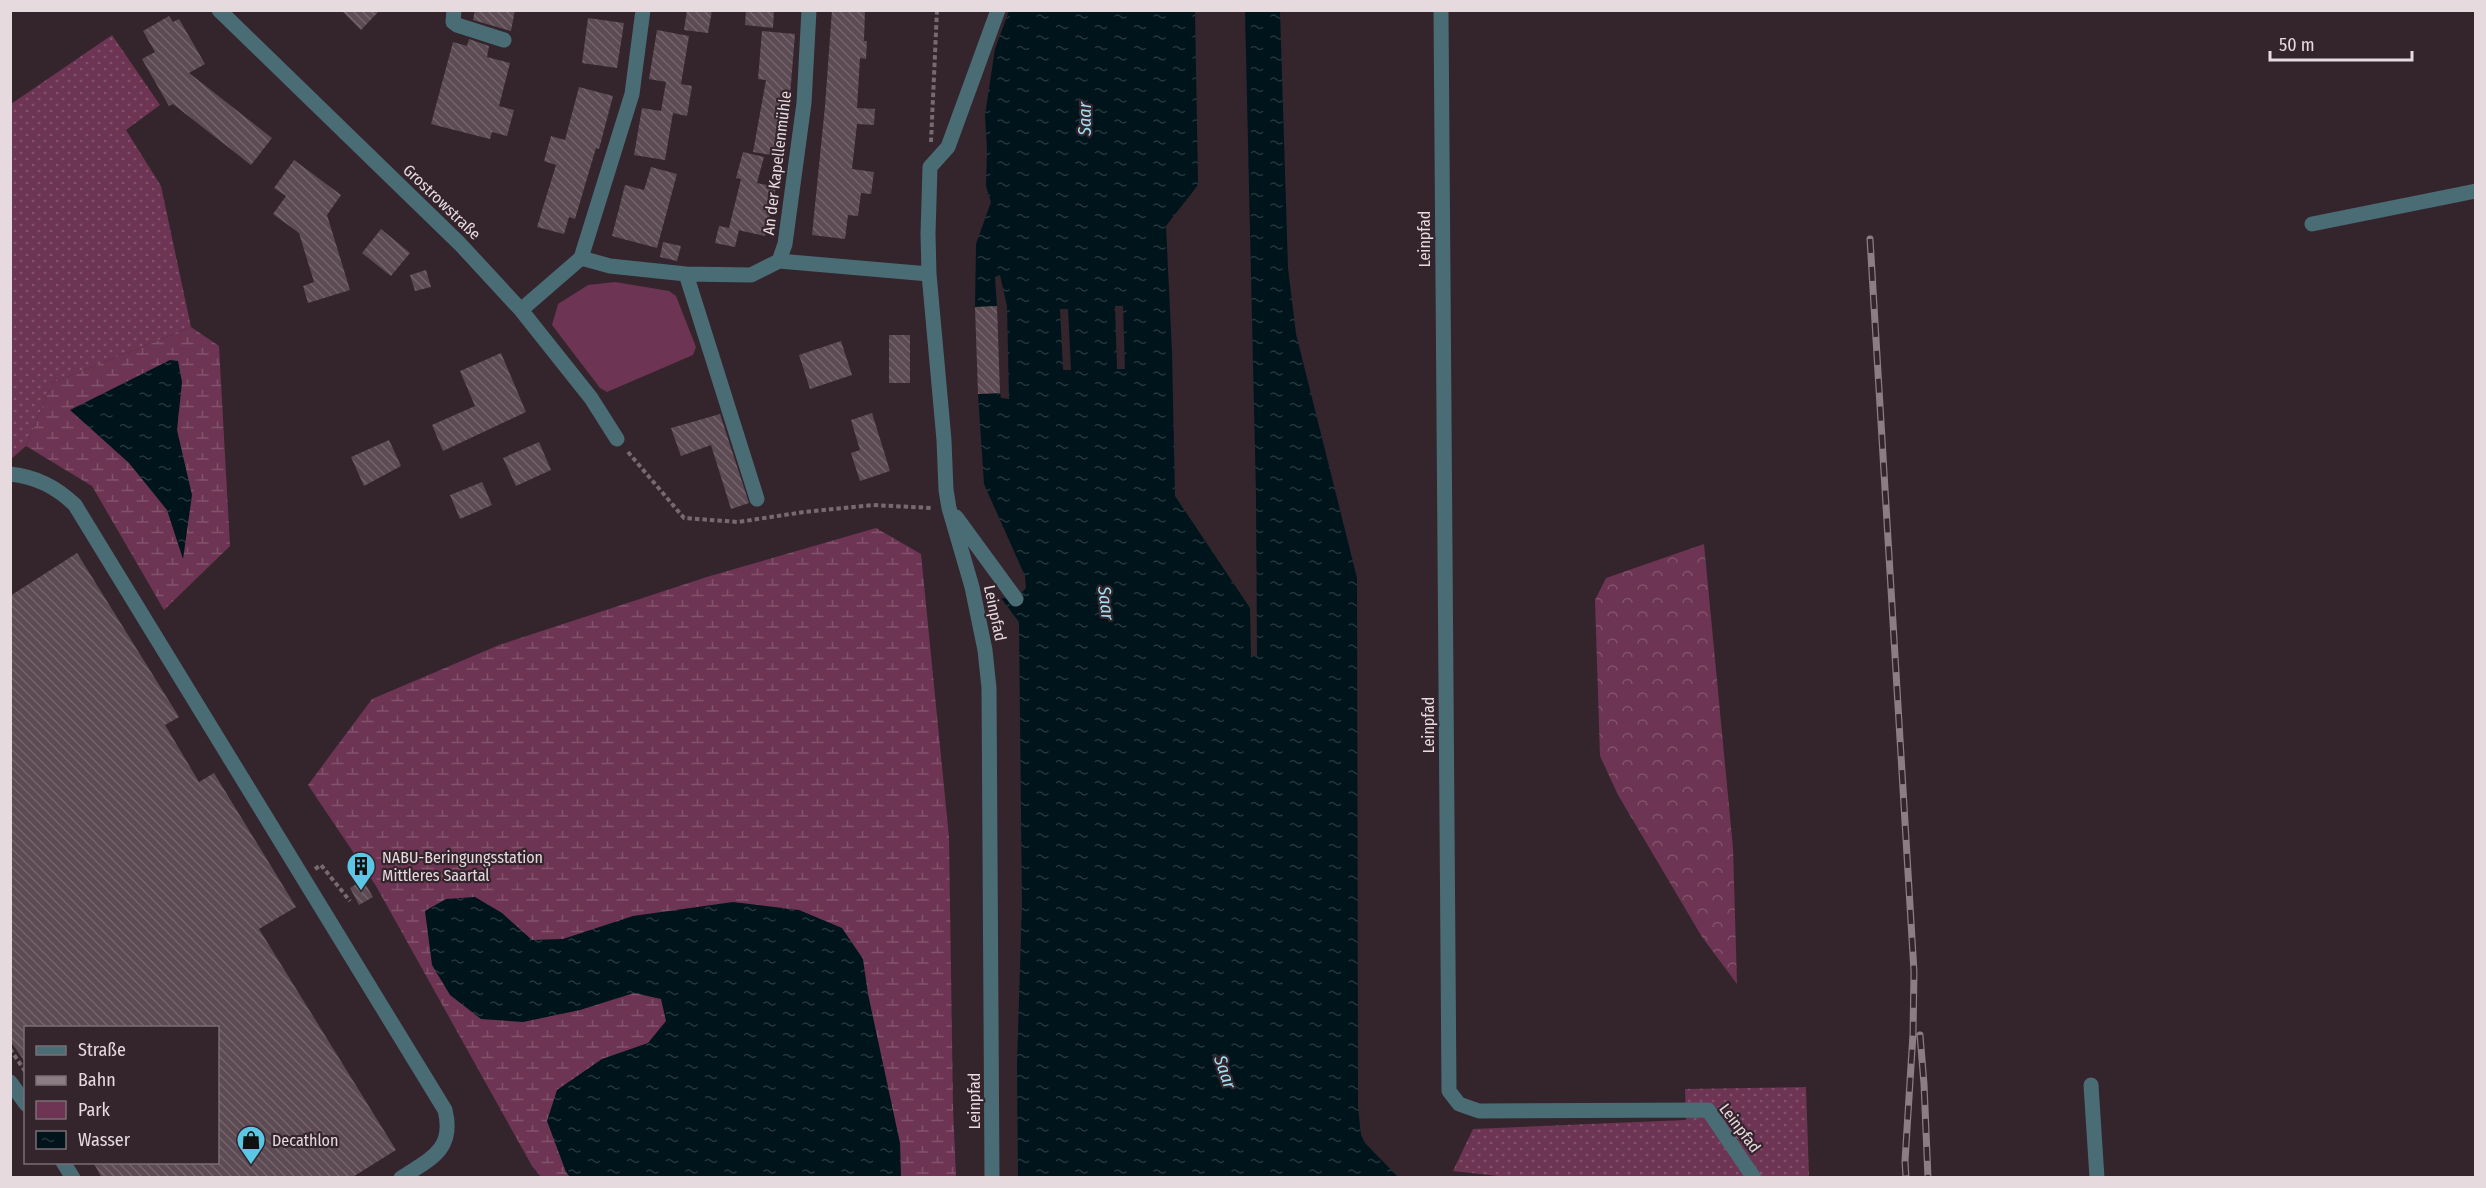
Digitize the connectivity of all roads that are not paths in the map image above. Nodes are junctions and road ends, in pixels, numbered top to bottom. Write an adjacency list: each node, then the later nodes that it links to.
1 (219, 10): 14 (street, Grostrowstraße)
2 (454, 10): 7 (street)
3 (643, 10): 10 (street)
4 (809, 10): 11 (street, An der Kapellenmühle)
5 (999, 10): 13 (street, Leinpfad)
6 (1441, 10): 27 (street, Leinpfad)
7 (504, 40)
8 (2475, 190): 9 (street)
9 (2312, 224)
10 (581, 258): 12 (street, An der Kapellenmühle); 14 (street)
11 (779, 261): 12 (street, An der Kapellenmühle); 13 (street)
12 (686, 274): 17 (street)
13 (929, 274): 18 (street, Leinpfad)
14 (521, 310): 15 (street, Grostrowstraße)
15 (617, 439)
16 (10, 474): 25 (street)
17 (757, 499)
18 (949, 508): 19 (street); 26 (street, Leinpfad)
19 (1016, 599)
20 (10, 1082): 22 (street)
21 (2091, 1085): 28 (street)
22 (24, 1101)
23 (64, 1164): 24 (street)
24 (73, 1178)
25 (401, 1178)
26 (992, 1178)
27 (1754, 1178)
28 (2097, 1178)

